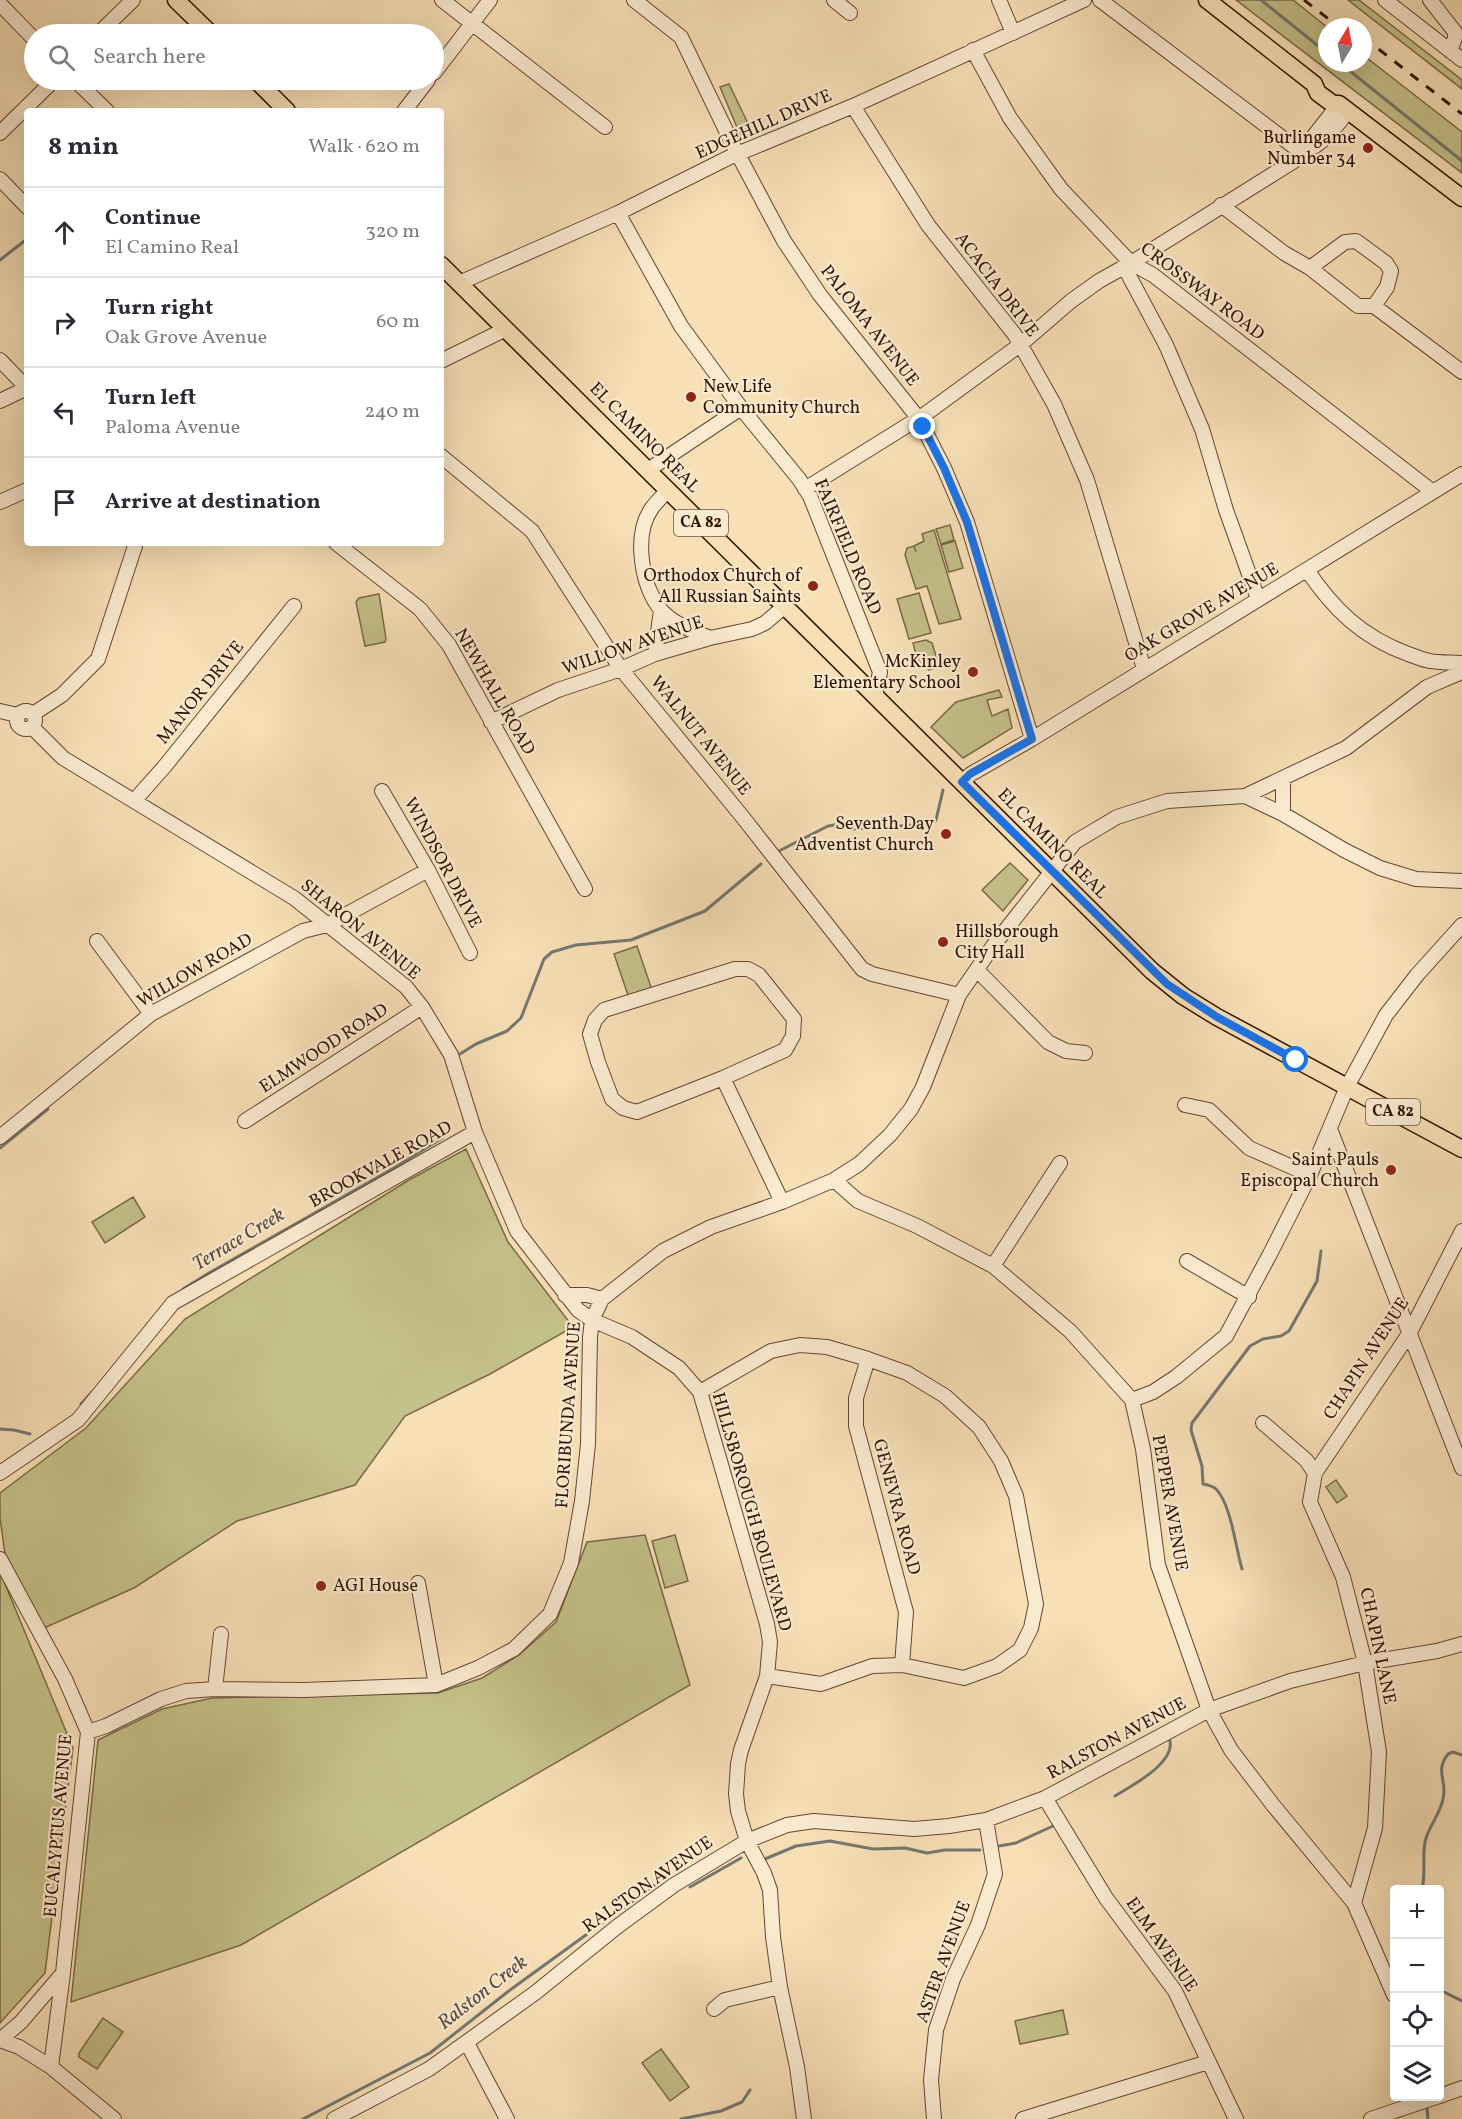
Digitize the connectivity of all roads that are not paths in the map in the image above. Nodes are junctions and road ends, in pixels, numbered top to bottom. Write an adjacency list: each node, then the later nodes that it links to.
1 (133, 0): 16 (street)
2 (176, 0): 17 (main road)
3 (442, 0): 15 (street)
4 (490, 0): 15 (street)
5 (633, 0): 38 (street, PALOMA AVENUE)
6 (834, 0): 14 (street)
7 (999, 0): 19 (street)
8 (1084, 0): 19 (street, EDGEHILL DRIVE)
9 (1100, 0): 37 (street)
10 (1207, 0): 29 (main road)
11 (1385, 0): 21 (street)
12 (1430, 0): 21 (street)
13 (0, 4): 18 (street)
14 (850, 13)
15 (472, 23): 22 (street); 35 (street)
16 (109, 24)
17 (201, 24)
18 (24, 29)
19 (1013, 33): 20 (street, EDGEHILL DRIVE)
20 (973, 50): 28 (street, EDGEHILL DRIVE); 44 (street, CROSSWAY ROAD)
21 (1450, 51): 23 (street)
22 (444, 60)
23 (1462, 60)
24 (44, 90): 30 (street)
25 (85, 90): 31 (street)
26 (265, 90): 32 (main road)
27 (420, 90): 33 (street)
28 (853, 106): 38 (street, EDGEHILL DRIVE); 50 (street, ACACIA DRIVE)
29 (1344, 107): 37 (street); 40 (main road)
30 (25, 108)
31 (104, 108)
32 (284, 108)
33 (406, 108)
34 (24, 109): 36 (street)
35 (605, 127)
36 (0, 133)
37 (1301, 152): 42 (street)
38 (738, 154): 43 (street, EDGEHILL DRIVE); 58 (street, PALOMA AVENUE)
39 (0, 179): 41 (street)
40 (1462, 198)
41 (24, 204)
42 (1221, 205): 44 (street); 46 (street)
43 (618, 213): 47 (street, EDGEHILL DRIVE); 57 (street, FAIRFIELD ROAD)
44 (1131, 263): 50 (street); 65 (street, CROSSWAY ROAD); 70 (street)
45 (444, 268): 47 (main road, EL CAMINO REAL / CA 82)
46 (1310, 268): 48 (street); 48 (street)
47 (459, 282): 49 (main road, EL CAMINO REAL / CA 82)
48 (1374, 306): 53 (street)
49 (506, 329): 52 (street); 60 (main road, EL CAMINO REAL / CA 82)
50 (1020, 345): 58 (street); 79 (street, ACACIA DRIVE)
51 (0, 360): 54 (street)
52 (444, 360)
53 (1462, 372)
54 (24, 385)
55 (24, 389): 56 (street)
56 (0, 401)
57 (741, 408): 60 (street); 62 (street, FAIRFIELD ROAD)
58 (919, 419): 62 (street); 86 (street, PALOMA AVENUE)
59 (444, 458): 78 (street, WALNUT AVENUE)
60 (648, 470): 63 (main road, EL CAMINO REAL / CA 82)
61 (1462, 474): 65 (street, OAK GROVE AVENUE)
62 (805, 489): 82 (street, FAIRFIELD ROAD)
63 (668, 490): 72 (main road, EL CAMINO REAL / CA 82); 73 (street)
64 (24, 491): 66 (street)
65 (1433, 492): 69 (street, OAK GROVE AVENUE)
66 (0, 502)
67 (134, 546): 84 (street)
68 (340, 546): 85 (street, NEWHALL ROAD)
69 (1307, 570): 70 (street, OAK GROVE AVENUE); 76 (street)
70 (1258, 599): 79 (street, OAK GROVE AVENUE)
71 (294, 606): 91 (street, MANOR DRIVE)
72 (785, 606): 74 (street, WILLOW AVENUE); 82 (main road, EL CAMINO REAL / CA 82)
73 (661, 610): 74 (street); 75 (street)
74 (710, 638): 75 (street, WILLOW AVENUE)
75 (655, 654): 78 (street, WILLOW AVENUE)
76 (1429, 661): 77 (street); 81 (street)
77 (1462, 663)
78 (621, 669): 85 (street, WILLOW AVENUE); 102 (street, WALNUT AVENUE)
79 (1144, 669): 86 (street, OAK GROVE AVENUE)
80 (1462, 672): 81 (street, FLORIBUNDA AVENUE)
81 (1427, 687): 87 (street, FLORIBUNDA AVENUE)
82 (875, 696): 88 (main road, EL CAMINO REAL / CA 82)
83 (0, 711): 84 (street, SHARON AVENUE)
84 (33, 720): 91 (street, SHARON AVENUE)
85 (491, 722): 96 (street, NEWHALL ROAD)
86 (1032, 739): 88 (street, OAK GROVE AVENUE)
87 (1282, 780): 90 (street, FLORIBUNDA AVENUE); 92 (street)
88 (962, 782): 94 (main road, EL CAMINO REAL / CA 82)
89 (382, 791): 93 (street, WINDSOR DRIVE)
90 (1245, 796): 92 (street); 94 (street, FLORIBUNDA AVENUE)
91 (134, 801): 97 (street, SHARON AVENUE)
92 (1282, 814): 95 (street)
93 (428, 870): 97 (street, WILLOW ROAD); 100 (street, WINDSOR DRIVE)
94 (1051, 871): 101 (street, FLORIBUNDA AVENUE); 107 (main road, EL CAMINO REAL / CA 82)
95 (1462, 881)
96 (585, 889)
97 (327, 925): 103 (street, SHARON AVENUE); 104 (street, WILLOW ROAD)
98 (1462, 925): 107 (street)
99 (97, 941): 104 (street)
100 (470, 953)
101 (977, 970): 102 (street, FLORIBUNDA AVENUE); 105 (street)
102 (960, 995): 116 (street, FLORIBUNDA AVENUE)
103 (422, 1007): 109 (street, ELMWOOD ROAD); 111 (street, SHARON AVENUE)
104 (151, 1014): 112 (street, WILLOW ROAD)
105 (1085, 1053)
106 (723, 1078): 106 (street); 117 (street)
107 (1347, 1087): 110 (street); 113 (main road, EL CAMINO REAL / CA 82)
108 (1185, 1105): 115 (street)
109 (245, 1121)
110 (1330, 1129): 115 (street); 125 (street)
111 (475, 1132): 121 (street, SHARON AVENUE); 132 (street, BROOKVALE ROAD)
112 (0, 1137)
113 (1462, 1149)
114 (1060, 1163): 120 (street)
115 (1310, 1175): 122 (street)
116 (834, 1180): 117 (street, FLORIBUNDA AVENUE); 120 (street, PEPPER AVENUE)
117 (782, 1202): 123 (street, FLORIBUNDA AVENUE)
118 (1462, 1231): 125 (street, CHAPIN AVENUE)
119 (1187, 1261): 122 (street)
120 (993, 1266): 128 (street, PEPPER AVENUE)
121 (565, 1295): 123 (street); 124 (street, SHARON AVENUE)
122 (1249, 1297): 128 (street)
123 (602, 1299): 124 (street, FLORIBUNDA AVENUE)
124 (592, 1320): 127 (street, HILLSBOROUGH BOULEVARD); 141 (street, FLORIBUNDA AVENUE)
125 (1408, 1334): 130 (street); 133 (street, CHAPIN AVENUE)
126 (868, 1359): 127 (street); 139 (street, GENEVRA ROAD); 139 (street)
127 (700, 1392): 140 (street, HILLSBOROUGH BOULEVARD)
128 (1132, 1400): 143 (street, PEPPER AVENUE)
129 (1263, 1423): 133 (street)
130 (1459, 1450): 131 (street)
131 (1462, 1468)
132 (0, 1473)
133 (1315, 1473): 138 (street, CHAPIN LANE)
134 (0, 1559): 144 (street, EUCALYPTUS AVENUE)
135 (418, 1583): 141 (street)
136 (221, 1634): 142 (street)
137 (1462, 1644): 138 (street, RALSTON AVENUE)
138 (1365, 1663): 143 (street, RALSTON AVENUE); 148 (street, CHAPIN LANE)
139 (902, 1665): 140 (street)
140 (767, 1676): 147 (street, HILLSBOROUGH BOULEVARD)
141 (436, 1685): 142 (street, FLORIBUNDA AVENUE)
142 (215, 1689): 144 (street, FLORIBUNDA AVENUE)
143 (1209, 1710): 145 (street, RALSTON AVENUE); 148 (street, PEPPER AVENUE)
144 (88, 1732): 149 (street, EUCALYPTUS AVENUE)
145 (1045, 1798): 146 (street, RALSTON AVENUE); 155 (street, ELM AVENUE)
146 (986, 1820): 147 (street, RALSTON AVENUE); 164 (street, ASTER AVENUE)
147 (747, 1841): 150 (street, HILLSBOROUGH BOULEVARD); 154 (street, RALSTON AVENUE)
148 (1354, 1903): 151 (street, PEPPER AVENUE)
149 (63, 1973): 153 (street); 156 (street, EUCALYPTUS AVENUE)
150 (780, 1987): 152 (street); 163 (street, HILLSBOROUGH BOULEVARD)
151 (1394, 1993)
152 (714, 2009)
153 (0, 2040): 156 (street)
154 (467, 2043): 161 (street, RALSTON AVENUE); 162 (street)
155 (1208, 2062): 165 (street); 166 (street, ELM AVENUE)
156 (51, 2067): 160 (street)
157 (1462, 2088): 158 (street)
158 (1444, 2094)
159 (1424, 2101): 167 (street)
160 (114, 2119)
161 (334, 2119)
162 (507, 2119)
163 (804, 2119)
164 (934, 2119)
165 (1023, 2119)
166 (1236, 2119)
167 (1371, 2119)

